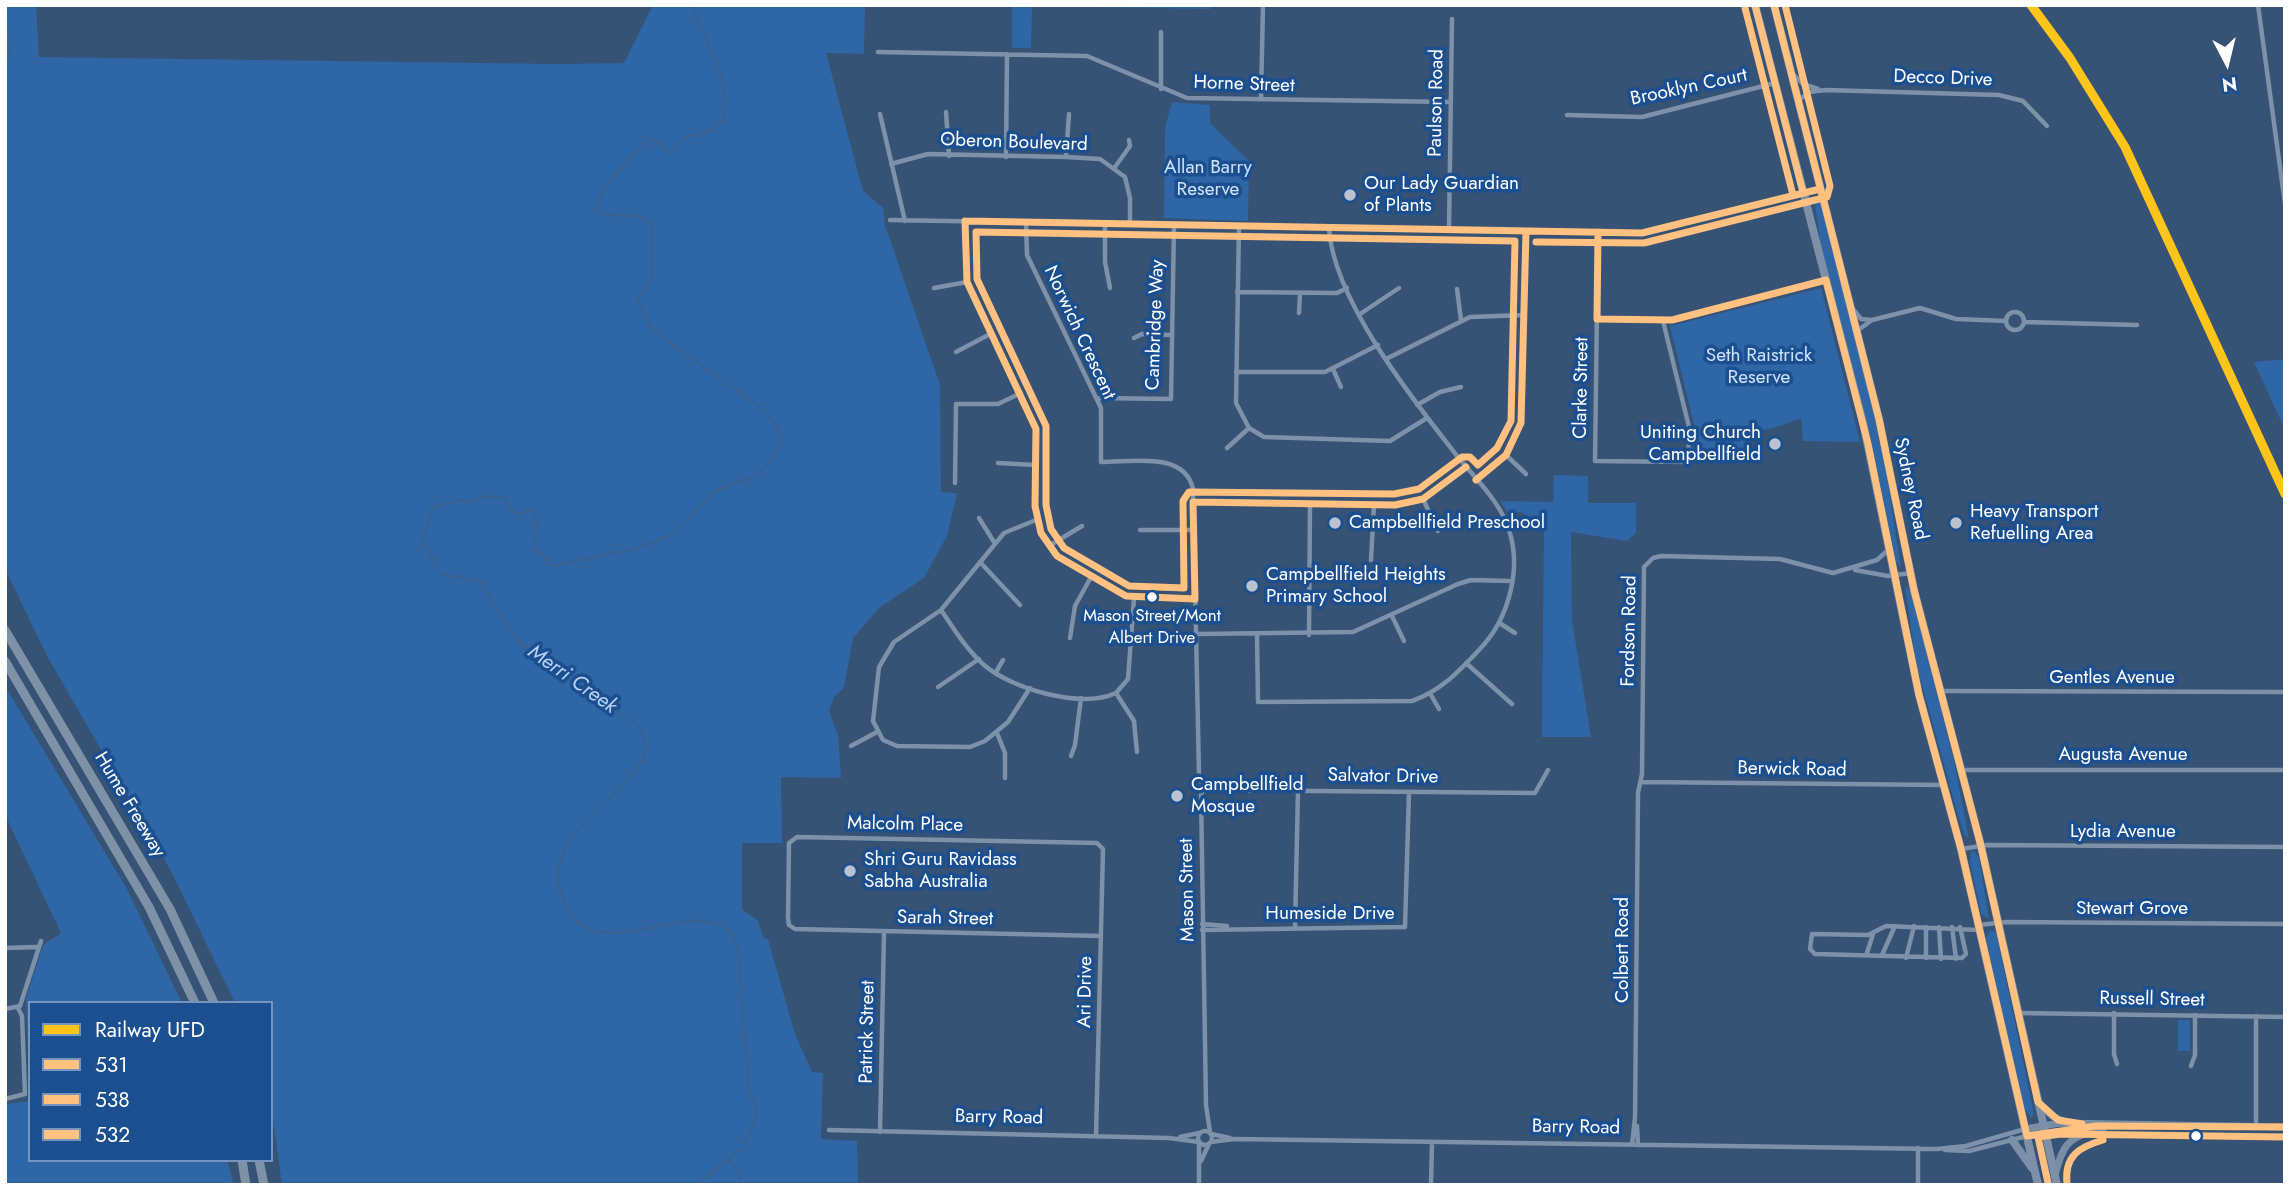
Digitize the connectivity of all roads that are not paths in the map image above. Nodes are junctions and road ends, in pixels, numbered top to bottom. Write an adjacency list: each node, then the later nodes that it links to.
1 (1263, 5): 15 (street)
2 (1744, 5): 12 (street)
3 (1755, 5): 11 (highway, Sydney Road)
4 (1774, 5): 10 (highway, Sydney Road)
5 (2258, 5): 34 (street)
6 (1452, 19): 17 (street, Paulson Road)
7 (1161, 32): 13 (street)
8 (878, 52): 9 (street, Horne Street)
9 (1007, 54): 13 (street, Horne Street); 25 (street)
10 (1791, 71): 14 (street, Decco Drive); 16 (highway, Sydney Road)
11 (1775, 83): 12 (street, Brooklyn Court); 30 (highway, Sydney Road)
12 (1765, 85): 21 (street, Brooklyn Court); 29 (street)
13 (1161, 89): 15 (street, Horne Street)
14 (1826, 90): 16 (street, Decco Drive); 22 (street, Decco Drive)
15 (1261, 98): 17 (street, Horne Street)
16 (1798, 101): 31 (highway, Sydney Road)
17 (1450, 102): 44 (street, Paulson Road)
18 (946, 112): 24 (street)
19 (880, 114): 27 (street)
20 (1069, 114): 26 (street)
21 (1567, 115)
22 (2047, 126)
23 (1129, 140): 28 (street)
24 (949, 156): 25 (street, Oberon Boulevard); 27 (street, Oberon Boulevard)
25 (1006, 157): 26 (street, Oberon Boulevard)
26 (1066, 157): 28 (street, Oberon Boulevard)
27 (891, 164): 36 (street)
28 (1115, 167): 40 (street)
29 (1787, 169): 30 (street); 33 (street)
30 (1800, 179): 32 (highway, Sydney Road)
31 (1821, 189): 32 (street); 56 (highway, Sydney Road)
32 (1804, 192): 33 (street); 47 (highway, Sydney Road)
33 (1793, 195): 46 (street)
34 (2285, 204)
35 (890, 220): 36 (street)
36 (905, 221): 37 (street)
37 (965, 221): 38 (street); 48 (street)
38 (1026, 223): 39 (street); 79 (street, Norwich Crescent)
39 (1105, 224): 40 (street); 50 (street)
40 (1130, 225): 41 (street)
41 (1174, 225): 42 (street); 69 (street, Cambridge Way)
42 (1239, 226): 43 (street); 54 (street)
43 (1329, 228): 44 (street); 51 (street)
44 (1449, 229): 45 (street)
45 (1526, 231): 46 (street); 59 (street)
46 (1598, 232): 61 (street, Clarke Street)
47 (1826, 280): 63 (street); 103 (highway, Sydney Road)
48 (967, 282): 49 (street); 68 (street)
49 (934, 288)
50 (1110, 288)
51 (1347, 288): 55 (street); 58 (street)
52 (1399, 288): 58 (street)
53 (1457, 289): 60 (street)
54 (1237, 292): 55 (street); 75 (street)
55 (1300, 293): 57 (street)
56 (1850, 304): 62 (street); 67 (highway, Sydney Road)
57 (1299, 313)
58 (1360, 314): 71 (street)
59 (1524, 315): 60 (street); 84 (street)
60 (1461, 320): 73 (street)
61 (1597, 320): 63 (street); 63 (street, Clarke Street)
62 (1872, 320): 64 (street); 67 (street)
63 (1663, 321)
64 (2006, 321): 65 (street); 65 (street)
65 (2025, 322): 66 (street)
66 (2137, 325)
67 (1857, 331): 107 (highway, Sydney Road)
68 (992, 333): 72 (street); 78 (street)
69 (1172, 335): 70 (street); 79 (street, Cambridge Way)
70 (1133, 338)
71 (1378, 345): 73 (street); 74 (street)
72 (956, 352)
73 (1386, 359): 80 (street)
74 (1333, 369): 75 (street); 76 (street)
75 (1236, 372): 82 (street)
76 (1341, 387)
77 (1461, 387): 80 (street)
78 (1021, 393): 86 (street); 90 (street)
79 (1097, 398): 92 (street, Norwich Crescent)
80 (1417, 405): 81 (street)
81 (1427, 418): 82 (street); 87 (street)
82 (1249, 428): 83 (street)
83 (1227, 448)
84 (1506, 455): 88 (street); 89 (street)
85 (998, 463): 86 (street)
86 (1036, 465): 96 (street)
87 (1466, 467): 89 (street); 91 (street)
88 (1526, 474)
89 (1476, 480): 110 (street)
90 (955, 483)
91 (1423, 499): 94 (street); 100 (street)
92 (1194, 502): 93 (street); 99 (street, Mason Street)
93 (1310, 504): 94 (street); 121 (street)
94 (1374, 505): 104 (street)
95 (979, 519): 101 (street)
96 (1036, 520): 101 (street); 102 (street)
97 (1082, 526): 102 (street)
98 (1140, 530): 99 (street)
99 (1194, 530): 112 (street, Mason Street)
100 (1438, 531)
101 (994, 542): 105 (street)
102 (1049, 546): 109 (street)
103 (1889, 549): 106 (street, Fordson Road); 108 (highway, Sydney Road)
104 (1371, 560)
105 (980, 562): 113 (street); 114 (street)
106 (1850, 570): 108 (street, Fordson Road); 147 (street, Fordson Road)
107 (1911, 573): 108 (street, Fordson Road); 131 (highway, Sydney Road)
108 (1894, 576): 148 (highway, Sydney Road)
109 (1091, 577): 111 (street); 122 (street)
110 (1511, 581): 115 (street); 116 (street)
111 (1134, 598): 112 (street); 133 (street)
112 (1195, 599): 119 (street, Mason Street)
113 (1020, 605)
114 (941, 610): 124 (street); 138 (street)
115 (1392, 616): 121 (street); 123 (street)
116 (1501, 624): 118 (street); 127 (street)
117 (5, 630): 181 (highway, Hume Freeway)
118 (1515, 633)
119 (1196, 634): 120 (street); 149 (street, Mason Street)
120 (1258, 635): 121 (street); 134 (street)
121 (1308, 635)
122 (1070, 638)
123 (1404, 641)
124 (979, 659): 128 (street); 129 (street)
125 (1003, 660): 128 (street)
126 (5, 662): 180 (highway, Hume Freeway)
127 (1466, 663): 134 (street); 136 (street)
128 (996, 672): 130 (street)
129 (938, 687)
130 (1030, 688): 135 (street); 139 (street)
131 (1939, 691): 132 (street, Gentles Avenue); 144 (highway, Sydney Road)
132 (2285, 692)
133 (1116, 693): 135 (street); 141 (street)
134 (1431, 695): 137 (street)
135 (1081, 698): 142 (street)
136 (1512, 704)
137 (1439, 709)
138 (877, 732): 139 (street); 140 (street)
139 (997, 733): 146 (street)
140 (851, 746)
141 (1137, 752)
142 (1071, 756)
143 (1548, 770): 151 (street, Salvator Drive)
144 (1961, 770): 145 (street, Augusta Avenue); 152 (highway, Sydney Road)
145 (2285, 770)
146 (1005, 778)
147 (1641, 782): 148 (street, Berwick Road); 212 (street, Colbert Road)
148 (1944, 785): 155 (highway, Sydney Road)
149 (1204, 790): 150 (street, Salvator Drive); 161 (street, Mason Street)
150 (1298, 790): 151 (street, Salvator Drive); 166 (street)
151 (1409, 792): 166 (street, Humeside Drive)
152 (1980, 846): 153 (street, Lydia Avenue); 155 (street, Lydia Avenue); 156 (highway, Sydney Road)
153 (2285, 847)
154 (1103, 849): 158 (street, Malcolm Place); 170 (street, Ari Drive)
155 (1961, 849): 167 (highway, Sydney Road)
156 (1999, 922): 157 (street, Stewart Grove); 167 (street, Stewart Grove); 184 (highway, Sydney Road)
157 (2285, 924)
158 (789, 925): 168 (street, Sarah Street)
159 (1895, 926): 160 (street, Stewart Grove); 169 (street, Stewart Grove); 175 (street)
160 (1914, 926): 162 (street, Stewart Grove); 176 (street)
161 (1202, 927): 166 (street, Humeside Drive); 193 (street, Mason Street)
162 (1926, 927): 163 (street, Stewart Grove); 177 (street)
163 (1939, 927): 164 (street, Stewart Grove); 178 (street)
164 (1952, 927): 165 (street, Stewart Grove); 179 (street)
165 (1960, 927): 167 (street, Stewart Grove); 179 (street)
166 (1295, 928)
167 (1979, 928): 204 (highway, Sydney Road)
168 (884, 932): 170 (street, Sarah Street); 201 (street, Patrick Street)
169 (1874, 933): 174 (street); 174 (street, Stewart Grove)
170 (1101, 936): 205 (street, Ari Drive)
171 (41, 941): 172 (street)
172 (37, 947): 173 (street); 182 (street)
173 (5, 948)
174 (1867, 953): 175 (street)
175 (1882, 955): 176 (street)
176 (1906, 958): 177 (street)
177 (1926, 958): 178 (street)
178 (1941, 959): 179 (street)
179 (1956, 959)
180 (194, 1001)
181 (213, 1001)
182 (18, 1008): 183 (street); 191 (street)
183 (5, 1009)
184 (2018, 1013): 185 (street, Russell Street); 192 (highway, Sydney Road)
185 (2115, 1013): 186 (street, Russell Street); 189 (street)
186 (2195, 1015): 187 (street, Russell Street); 190 (street)
187 (2256, 1016): 188 (street, Russell Street); 197 (street)
188 (2285, 1017)
189 (2117, 1064)
190 (2191, 1066)
191 (5, 1099)
192 (2038, 1102): 194 (main road); 199 (highway, Sydney Road)
193 (1206, 1111): 202 (street, Mason Street); 203 (street, Mason Street)
194 (2067, 1123): 195 (main road, Barry Road); 199 (main road, Barry Road)
195 (2096, 1126): 196 (main road, Barry Road); 199 (main road, Barry Road)
196 (2114, 1126): 197 (main road, Barry Road); 218 (main road)
197 (2256, 1127): 198 (main road, Barry Road)
198 (2285, 1127)
199 (2045, 1129): 204 (main road, Barry Road); 218 (highway, Sydney Road)
200 (829, 1130): 201 (street, Barry Road)
201 (880, 1132): 205 (street, Barry Road)
202 (1200, 1132): 203 (street, Barry Road); 206 (street, Barry Road); 209 (street, Mason Street)
203 (1210, 1133): 207 (street, Barry Road); 211 (street, Mason Street)
204 (2026, 1133): 208 (street, Barry Road); 214 (street, Barry Road); 219 (highway, Sydney Road)
205 (1096, 1136): 206 (street, Barry Road)
206 (1168, 1138): 209 (street, Barry Road)
207 (1234, 1139): 210 (street, Barry Road); 211 (street, Barry Road)
208 (2012, 1140): 214 (street, Barry Road); 219 (highway)
209 (1199, 1142): 211 (street, Barry Road); 217 (street)
210 (1432, 1142): 212 (street, Barry Road); 223 (street)
211 (1210, 1143): 217 (street)
212 (1635, 1145): 213 (street, Barry Road)
213 (1918, 1148): 214 (street, Barry Road); 224 (street)
214 (1937, 1149)
215 (242, 1162): 220 (highway)
216 (260, 1162): 221 (highway)
217 (1199, 1172): 222 (street)
218 (2056, 1180)
219 (2037, 1181)
220 (246, 1185)
221 (264, 1185)
222 (1199, 1185)
223 (1431, 1185)
224 (1918, 1185)

